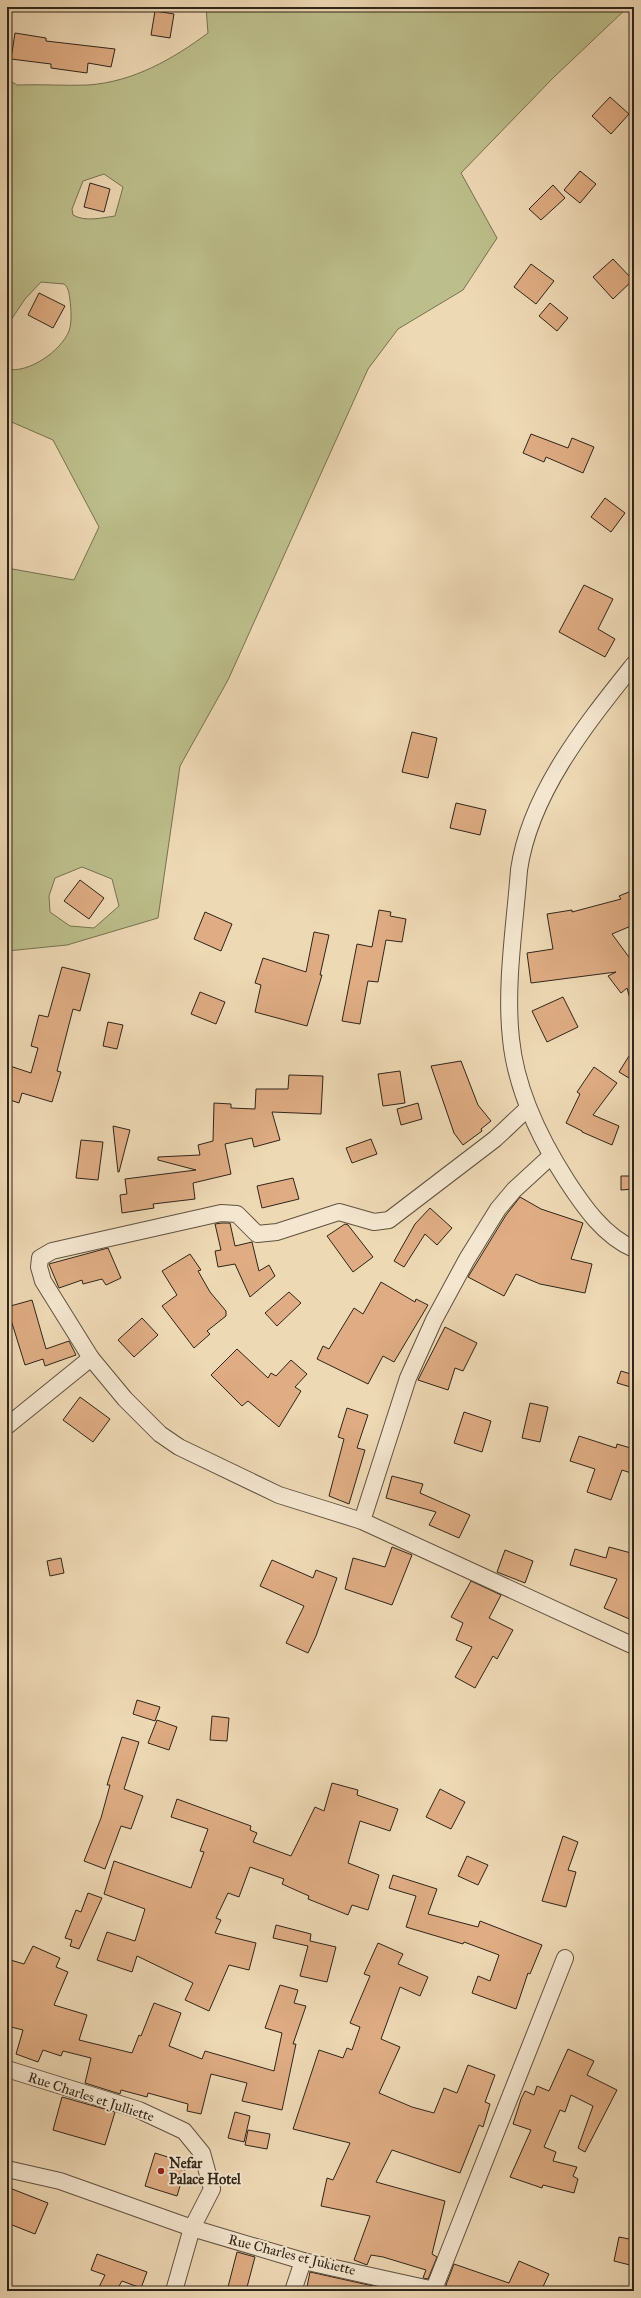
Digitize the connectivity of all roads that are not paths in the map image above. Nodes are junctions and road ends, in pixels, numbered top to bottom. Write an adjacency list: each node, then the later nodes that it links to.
1 (634, 664): 2 (street)
2 (528, 1108): 3 (street); 5 (street)
3 (552, 1156): 4 (street); 7 (street)
4 (634, 1250)
5 (91, 1358): 6 (street); 7 (street)
6 (7, 1426)
7 (362, 1522): 8 (street)
8 (634, 1646)
9 (565, 1958): 14 (street)
10 (7, 2069): 12 (street, Rue Charles et Julliette)
11 (7, 2169): 12 (street, Rue Charles et Jukiette)
12 (192, 2228): 13 (street, Rue Charles et Jukiette); 15 (street, Rue Charles et Julliette)
13 (303, 2261): 14 (street, Rue Charles et Jukiette); 16 (street)
14 (436, 2290)
15 (174, 2291)
16 (293, 2291)

